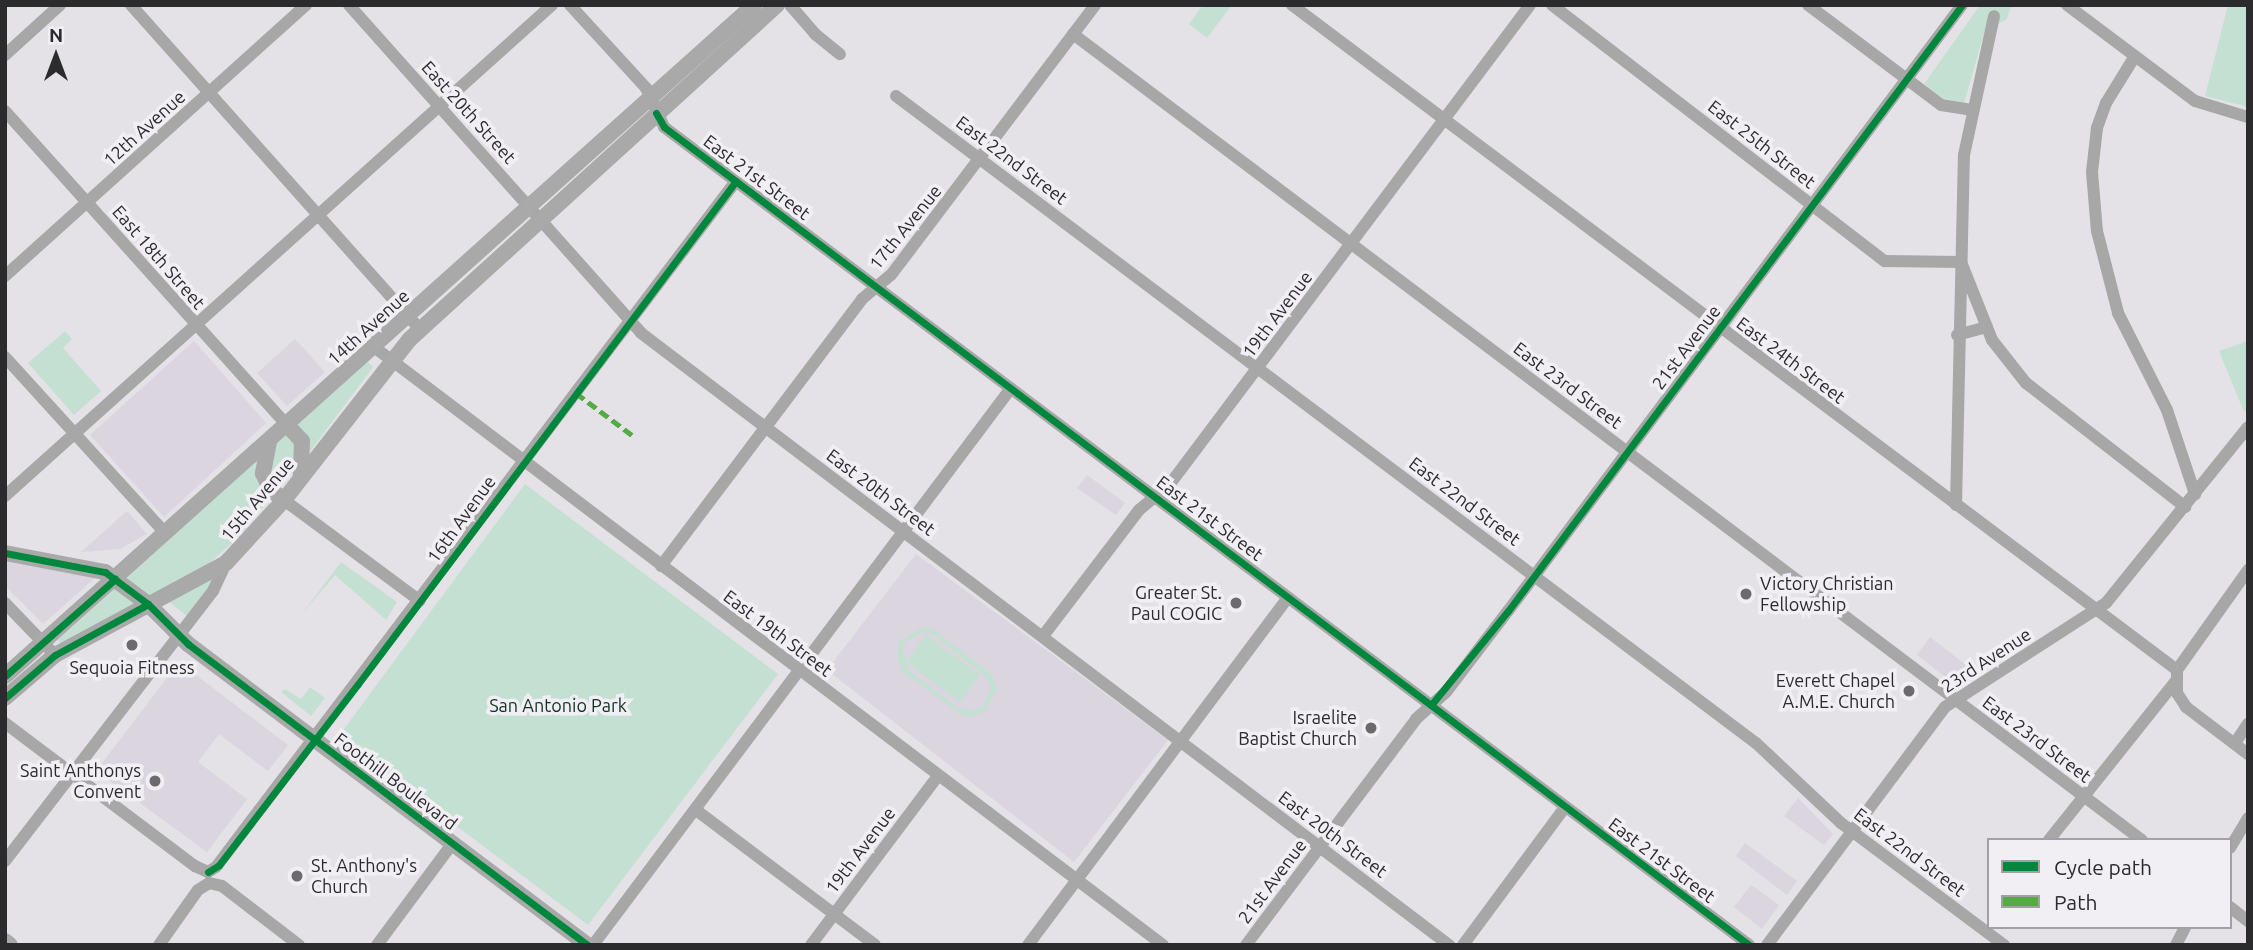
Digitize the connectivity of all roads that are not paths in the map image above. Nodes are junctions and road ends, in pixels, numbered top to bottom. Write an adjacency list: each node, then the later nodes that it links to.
1 (60, 5): 20 (street)
2 (131, 5): 23 (street)
3 (306, 5): 23 (street, 12th Avenue)
4 (349, 5): 25 (street, East 20th Street)
5 (552, 5): 25 (street)
6 (570, 5): 26 (street, East 21st Street)
7 (754, 5): 26 (main road, 14th Avenue)
8 (777, 5): 26 (main road, 14th Avenue)
9 (790, 5): 19 (street)
10 (1095, 5): 18 (street, 17th Avenue)
11 (1292, 5): 30 (street, East 24th Street)
12 (1530, 5): 30 (street, 19th Avenue)
13 (1552, 5): 34 (street, East 25th Street)
14 (1808, 5): 22 (street)
15 (1962, 5): 22 (street, 21st Avenue)
16 (2067, 5): 21 (street)
17 (1994, 16): 27 (street)
18 (1073, 34): 31 (street, 17th Avenue); 37 (street, East 23rd Street)
19 (840, 54)
20 (5, 55)
21 (2135, 56): 29 (street); 61 (street)
22 (1906, 80): 27 (street); 34 (street, 21st Avenue)
23 (208, 93): 33 (street, 12th Avenue); 36 (street)
24 (896, 96): 31 (street, East 22nd Street)
25 (440, 105): 35 (street, East 20th Street); 36 (street)
26 (654, 105): 32 (street, East 21st Street); 35 (main road, 14th Avenue)
27 (1972, 110): 38 (street)
28 (5, 111): 33 (street, East 18th Street)
29 (2248, 117)
30 (1443, 119): 37 (street, 19th Avenue); 45 (street, East 24th Street)
31 (979, 158): 40 (street, 17th Avenue); 51 (street, East 22nd Street)
32 (736, 181): 40 (street, East 21st Street); 42 (street, 16th Avenue)
33 (87, 202): 39 (street, 12th Avenue); 43 (street, East 18th Street)
34 (1812, 205): 38 (street, East 25th Street); 45 (street, 21st Avenue)
35 (535, 212): 41 (main road, 14th Avenue); 42 (street, East 20th Street); 46 (main road, 14th Avenue)
36 (317, 215): 41 (street); 43 (street)
37 (1350, 244): 51 (street, 19th Avenue); 58 (street, East 23rd Street)
38 (1961, 262): 44 (street); 47 (street)
39 (5, 276)
40 (877, 287): 52 (street, East 21st Street); 55 (street, 17th Avenue)
41 (408, 317): 46 (street); 48 (main road, 14th Avenue)
42 (631, 320): 55 (street, East 20th Street); 59 (street, 16th Avenue)
43 (196, 326): 53 (street, East 18th Street); 56 (street)
44 (1987, 327): 47 (street); 66 (street)
45 (1720, 328): 58 (street, 21st Avenue); 65 (street, East 24th Street)
46 (420, 329): 50 (main road, 14th Avenue)
47 (1957, 335): 65 (street)
48 (373, 347): 50 (street, East 19th Street); 53 (main road, 14th Avenue)
49 (5, 357): 56 (street)
50 (389, 362): 59 (street, East 19th Street); 60 (main road, 15th Avenue)
51 (1259, 368): 63 (street, 19th Avenue); 73 (street, East 22nd Street)
52 (1011, 388): 63 (street, East 21st Street); 67 (street)
53 (287, 425): 57 (main road, 14th Avenue); 60 (main road)
54 (2248, 427): 61 (street, 23rd Avenue)
55 (768, 429): 67 (street, East 20th Street); 71 (street, 17th Avenue)
56 (75, 434): 62 (street); 68 (street)
57 (269, 441): 64 (main road); 68 (main road, 14th Avenue)
58 (1627, 452): 73 (street, 21st Avenue); 88 (street, East 23rd Street)
59 (523, 462): 71 (street, East 19th Street); 76 (street, 16th Avenue)
60 (300, 480): 64 (main road, 15th Avenue)
61 (2195, 494): 66 (street, 23rd Avenue)
62 (5, 496)
63 (1155, 496): 75 (street, East 21st Street); 81 (street, 19th Avenue)
64 (284, 500): 70 (main road, 15th Avenue); 76 (street)
65 (1956, 505): 79 (street, East 24th Street)
66 (2185, 507): 79 (street, 23rd Avenue)
67 (904, 532): 81 (street, East 20th Street); 84 (street)
68 (166, 534): 74 (main road, 14th Avenue)
69 (5, 553): 74 (main road, Foothill Boulevard)
70 (226, 564): 78 (main road); 80 (street, 15th Avenue)
71 (661, 566): 84 (street, East 19th Street)
72 (2248, 569): 85 (street)
73 (1534, 576): 89 (street, 21st Avenue); 102 (street, East 22nd Street)
74 (115, 579): 78 (main road, Foothill Boulevard); 82 (main road, 14th Avenue)
75 (1288, 598): 89 (street, East 21st Street); 93 (street)
76 (420, 601): 92 (street, 16th Avenue)
77 (5, 603): 82 (street)
78 (148, 604): 80 (main road, Foothill Boulevard); 83 (main road)
79 (2095, 610): 85 (street, East 24th Street); 88 (street, 23rd Avenue)
80 (179, 634): 92 (main road, Foothill Boulevard); 96 (street, 15th Avenue)
81 (1044, 636): 93 (street, East 20th Street)
82 (43, 643): 83 (street); 86 (main road, 14th Avenue)
83 (55, 655): 87 (main road)
84 (798, 670): 97 (street, East 19th Street); 100 (street)
85 (2177, 675): 94 (street, East 24th Street); 98 (street)
86 (5, 676)
87 (5, 698)
88 (1956, 700): 98 (street, East 23rd Street); 102 (street, 23rd Avenue)
89 (1431, 705): 99 (street, East 21st Street); 107 (street, 21st Avenue)
90 (5, 723): 96 (street)
91 (2248, 724): 94 (street)
92 (314, 738): 105 (main road, Foothill Boulevard); 109 (street, 16th Avenue)
93 (1182, 742): 107 (street, East 20th Street); 110 (street)
94 (2235, 744): 95 (street, East 24th Street)
95 (2248, 754)
96 (71, 774): 108 (street, 15th Avenue); 109 (street)
97 (938, 776): 110 (street, East 19th Street); 112 (street, 19th Avenue)
98 (2084, 796): 103 (street); 104 (street, East 23rd Street)
99 (1565, 807): 128 (street); 129 (street, East 21st Street)
100 (696, 810): 112 (street); 121 (street)
101 (2248, 818): 106 (street)
102 (1852, 831): 130 (street, 23rd Avenue); 131 (street, East 22nd Street)
103 (2051, 838)
104 (2139, 838)
105 (452, 844): 119 (street); 120 (main road, Foothill Boulevard)
106 (2232, 845)
107 (1320, 846): 126 (street, 21st Avenue); 127 (street, East 20th Street)
108 (5, 861)
109 (208, 877): 117 (street, 16th Avenue); 118 (street)
110 (1077, 880): 124 (street); 125 (street, East 19th Street)
111 (2232, 909): 113 (street)
112 (834, 913): 122 (street, 19th Avenue); 123 (street)
113 (2248, 921)
114 (2184, 929): 132 (street)
115 (5, 941): 116 (main road)
116 (10, 945)
117 (159, 945)
118 (299, 945)
119 (377, 945)
120 (587, 945)
121 (593, 945)
122 (811, 945)
123 (875, 945)
124 (1028, 945)
125 (1163, 945)
126 (1246, 945)
127 (1450, 945)
128 (1463, 945)
129 (1749, 945)
130 (1767, 945)
131 (2004, 945)
132 (2176, 945)

